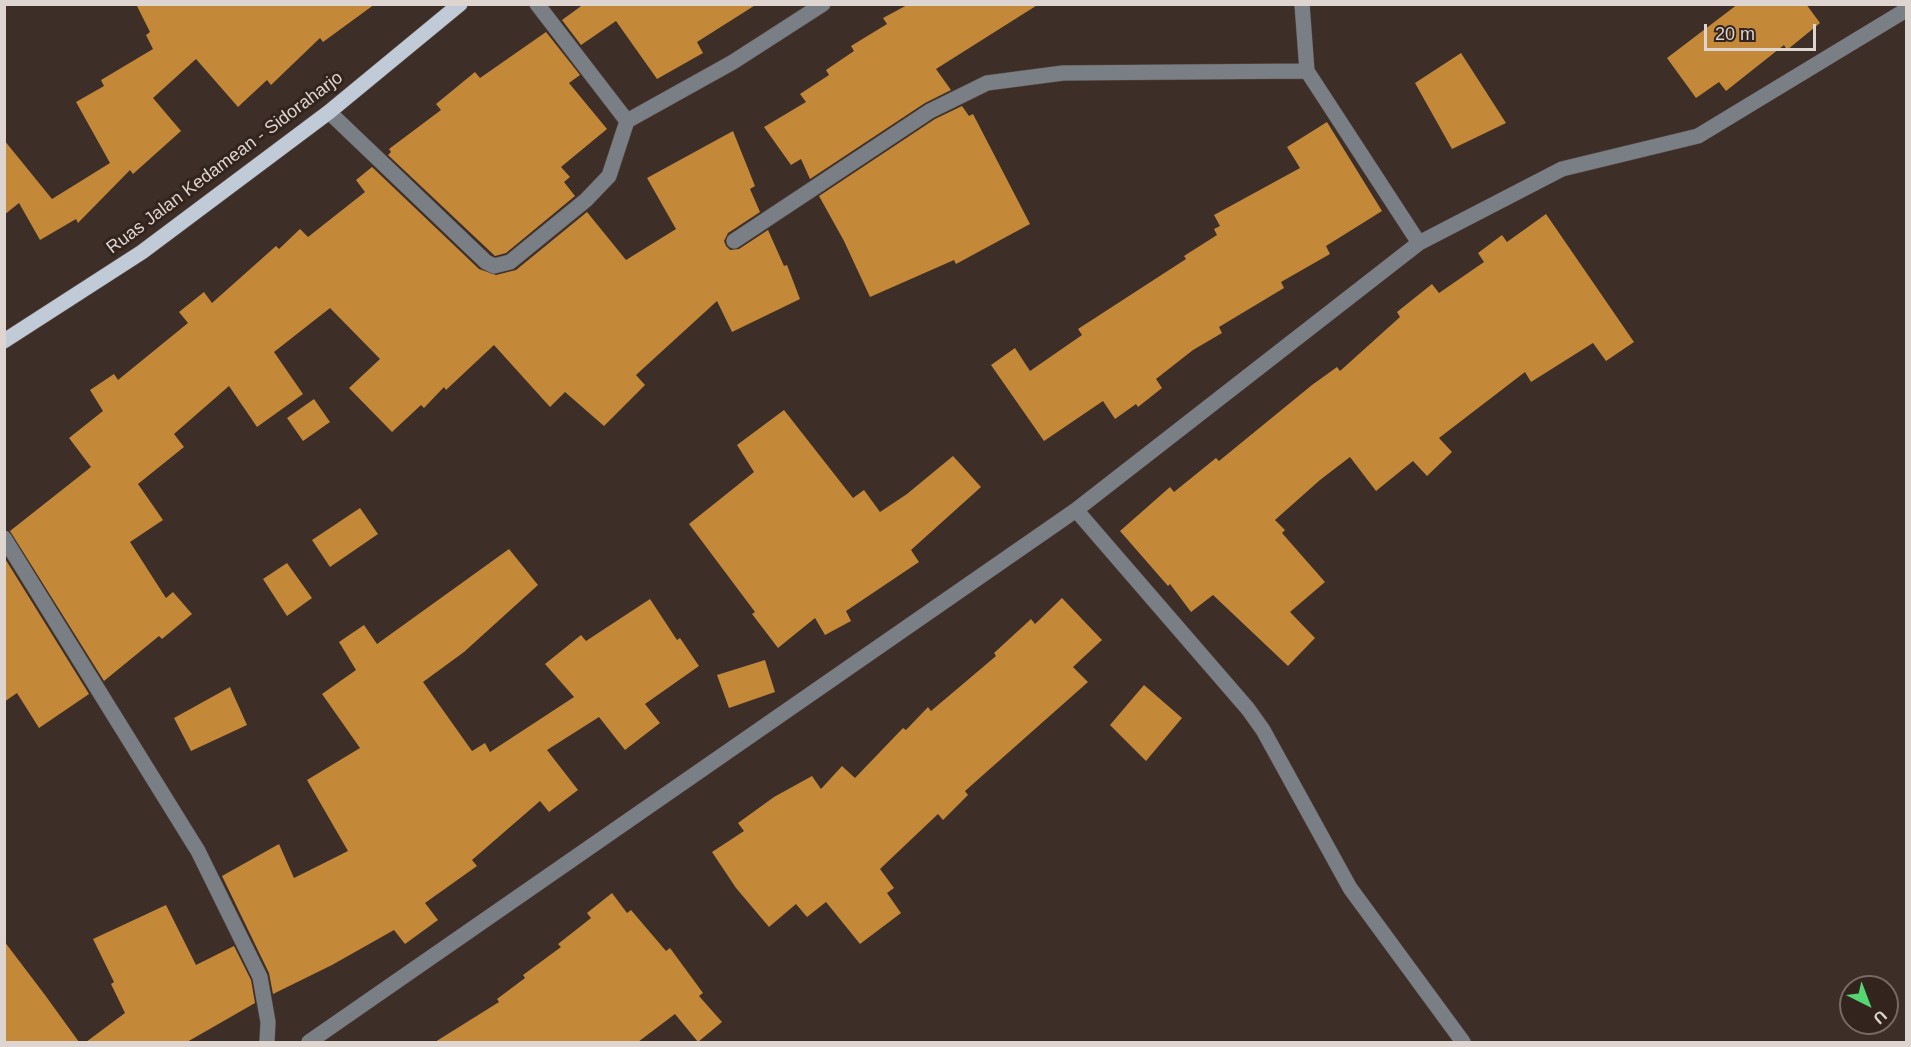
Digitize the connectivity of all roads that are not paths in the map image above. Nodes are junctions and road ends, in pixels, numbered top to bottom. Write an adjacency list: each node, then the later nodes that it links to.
1 (460, 4): 7 (main road, Ruas Jalan Kedamean - Sidoraharjo)
2 (537, 4): 8 (street)
3 (823, 4): 8 (street)
4 (1302, 4): 6 (street)
5 (1906, 10): 10 (street)
6 (1307, 71): 9 (street); 10 (street)
7 (329, 112): 8 (street); 11 (main road, Ruas Jalan Kedamean - Sidoraharjo)
8 (627, 121)
9 (734, 242)
10 (1419, 243): 12 (street)
11 (4, 341)
12 (1076, 510): 15 (street); 16 (street)
13 (4, 538): 14 (street)
14 (267, 1042)
15 (309, 1042)
16 (1463, 1042)

